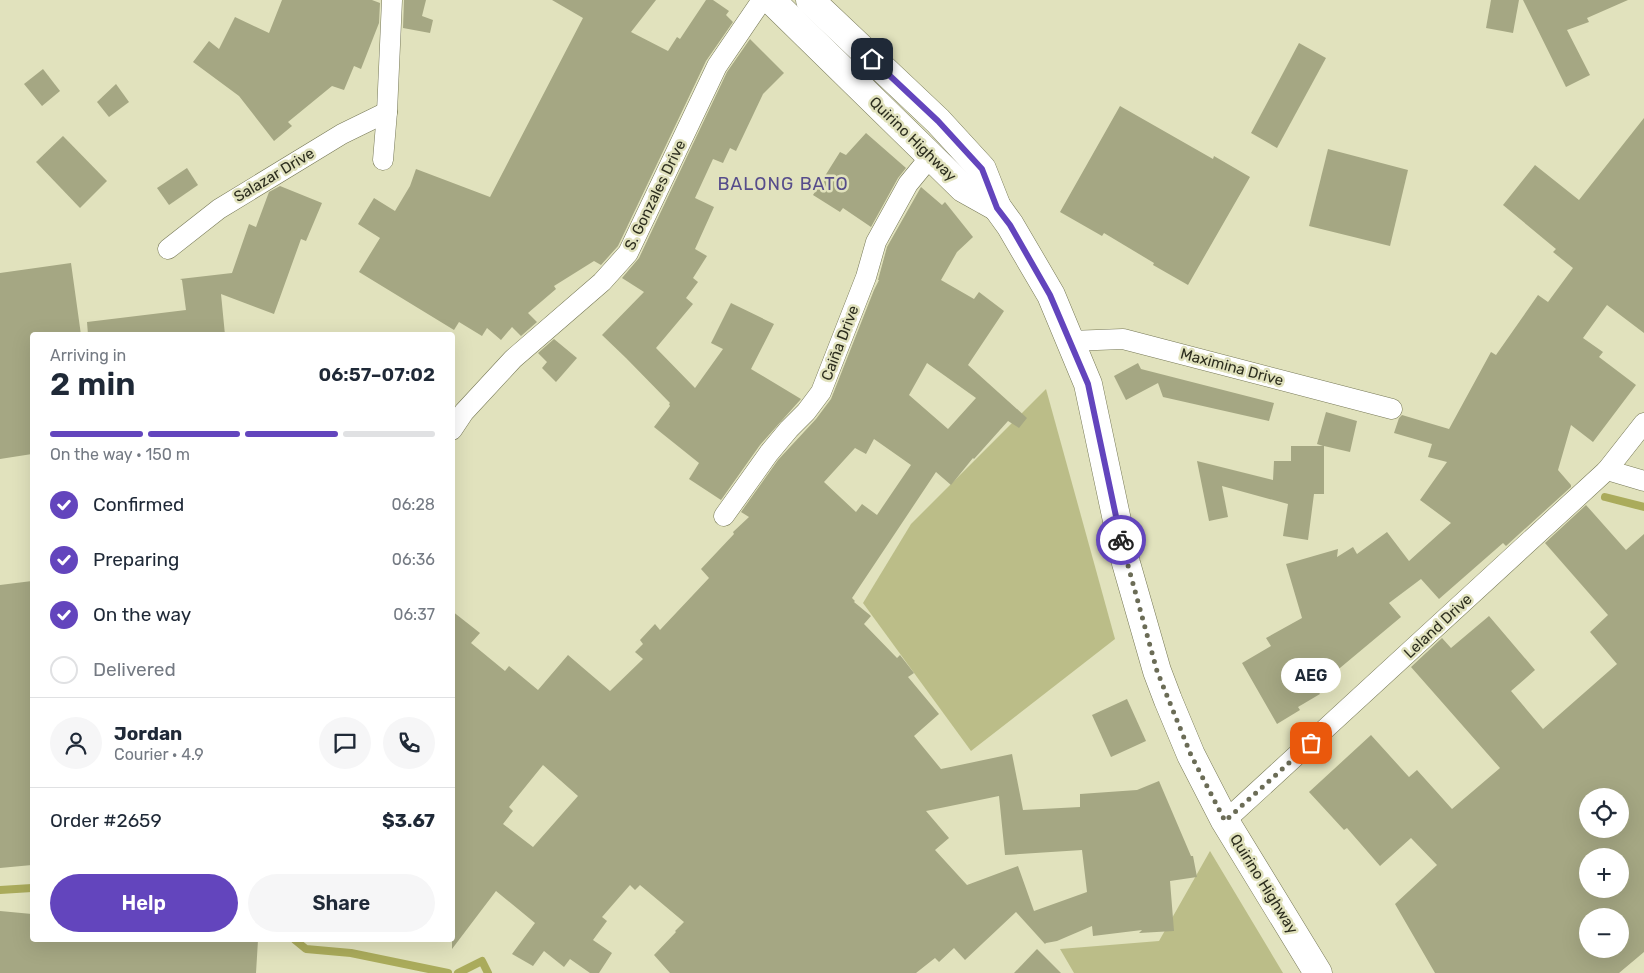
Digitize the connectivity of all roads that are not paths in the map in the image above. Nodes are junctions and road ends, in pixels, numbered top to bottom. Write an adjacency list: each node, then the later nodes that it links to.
1 (392, 0): 5 (street)
2 (762, 0): 13 (street, S. Gonzales Drive)
3 (771, 0): 6 (main road, Quirino Highway)
4 (810, 0): 8 (main road, Quirino Highway)
5 (387, 112): 7 (street); 9 (street, Salazar Drive)
6 (931, 156): 8 (main road, Quirino Highway); 16 (street, Caiña Drive)
7 (383, 160)
8 (997, 208): 10 (main road, Quirino Highway)
9 (168, 249)
10 (1070, 341): 11 (street, Maximina Drive); 17 (main road, Quirino Highway)
11 (1392, 409)
12 (1644, 423): 14 (street, Leland Drive)
13 (455, 426)
14 (1607, 470): 15 (street); 17 (street, Leland Drive)
15 (1644, 481)
16 (724, 516)
17 (1225, 821): 18 (main road, Quirino Highway)
18 (1318, 973)

